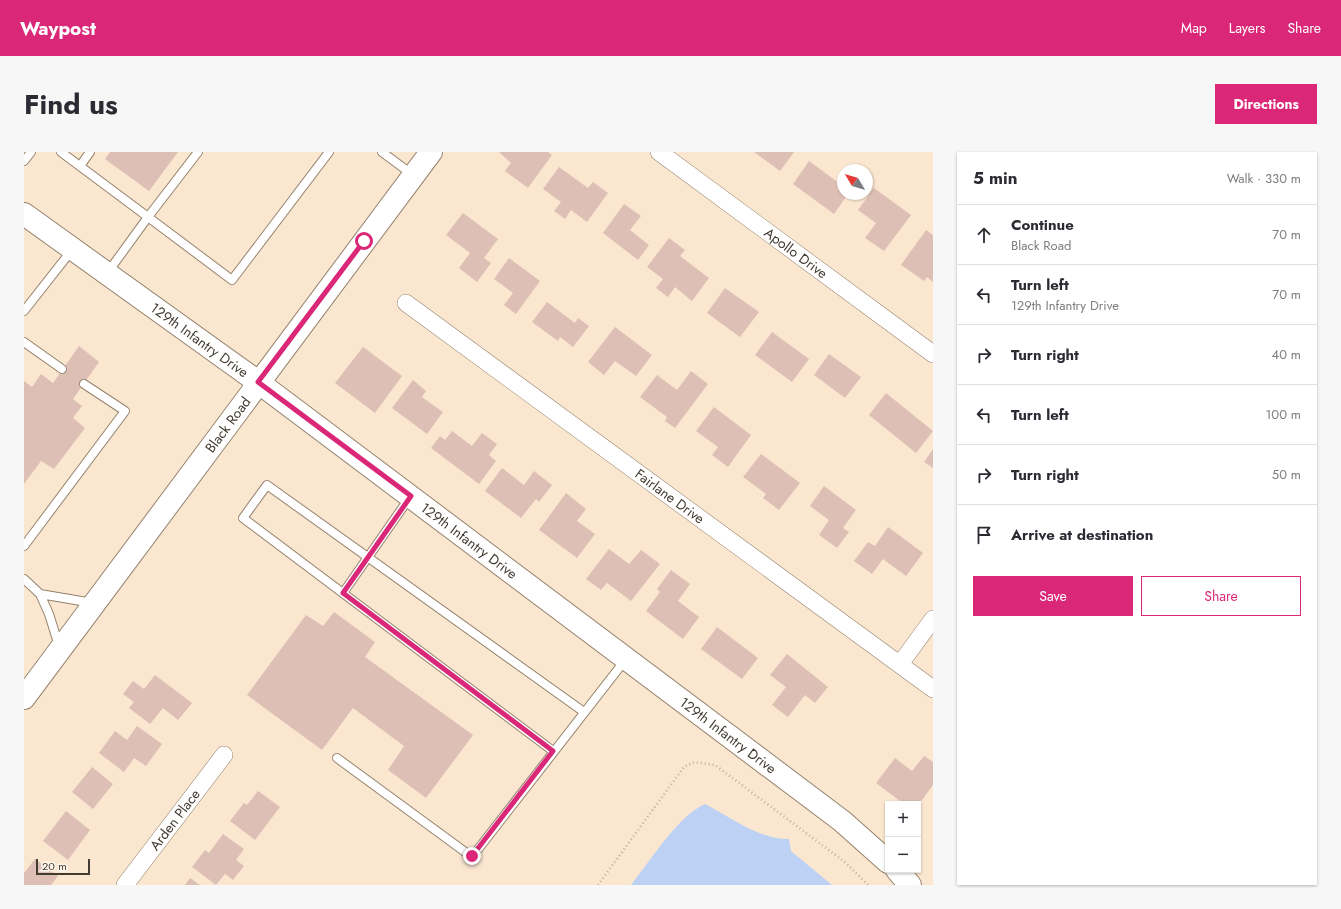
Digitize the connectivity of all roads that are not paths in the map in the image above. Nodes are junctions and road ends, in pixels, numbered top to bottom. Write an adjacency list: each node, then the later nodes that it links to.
1 (30, 152): 9 (lane)
2 (61, 152): 10 (lane)
3 (90, 152): 10 (lane)
4 (198, 152): 13 (lane)
5 (329, 152): 13 (lane)
6 (382, 152): 11 (lane)
7 (431, 152): 11 (street, Black Road)
8 (659, 152): 19 (street, Apollo Drive)
9 (24, 161)
10 (80, 166): 13 (lane)
11 (413, 175): 21 (street, Black Road)
12 (24, 214): 14 (street, 129th Infantry Drive)
13 (148, 216): 15 (lane)
14 (72, 249): 15 (street, 129th Infantry Drive); 17 (lane)
15 (106, 274): 21 (street, 129th Infantry Drive)
16 (406, 304): 33 (street, Fairlane Drive)
17 (24, 310)
18 (24, 342): 20 (lane)
19 (933, 354)
20 (62, 369)
21 (258, 382): 23 (street, 129th Infantry Drive); 29 (street, Black Road)
22 (84, 384): 24 (lane)
23 (411, 496): 25 (lane); 32 (street, 129th Infantry Drive)
24 (24, 546)
25 (368, 557): 27 (lane); 27 (lane); 36 (lane)
26 (24, 579): 28 (lane)
27 (343, 593): 37 (lane)
28 (40, 594): 29 (lane); 31 (lane)
29 (94, 604): 31 (street, Black Road)
30 (933, 619): 33 (street)
31 (60, 650): 35 (street, Black Road)
32 (626, 658): 36 (lane); 40 (street, 129th Infantry Drive)
33 (900, 664): 34 (street, Fairlane Drive)
34 (933, 689)
35 (24, 698)
36 (584, 712): 37 (lane)
37 (553, 751): 39 (lane)
38 (224, 756): 42 (street, Arden Place)
39 (337, 758)
40 (885, 859)
41 (900, 873): 43 (street)
42 (125, 885)
43 (910, 885)

